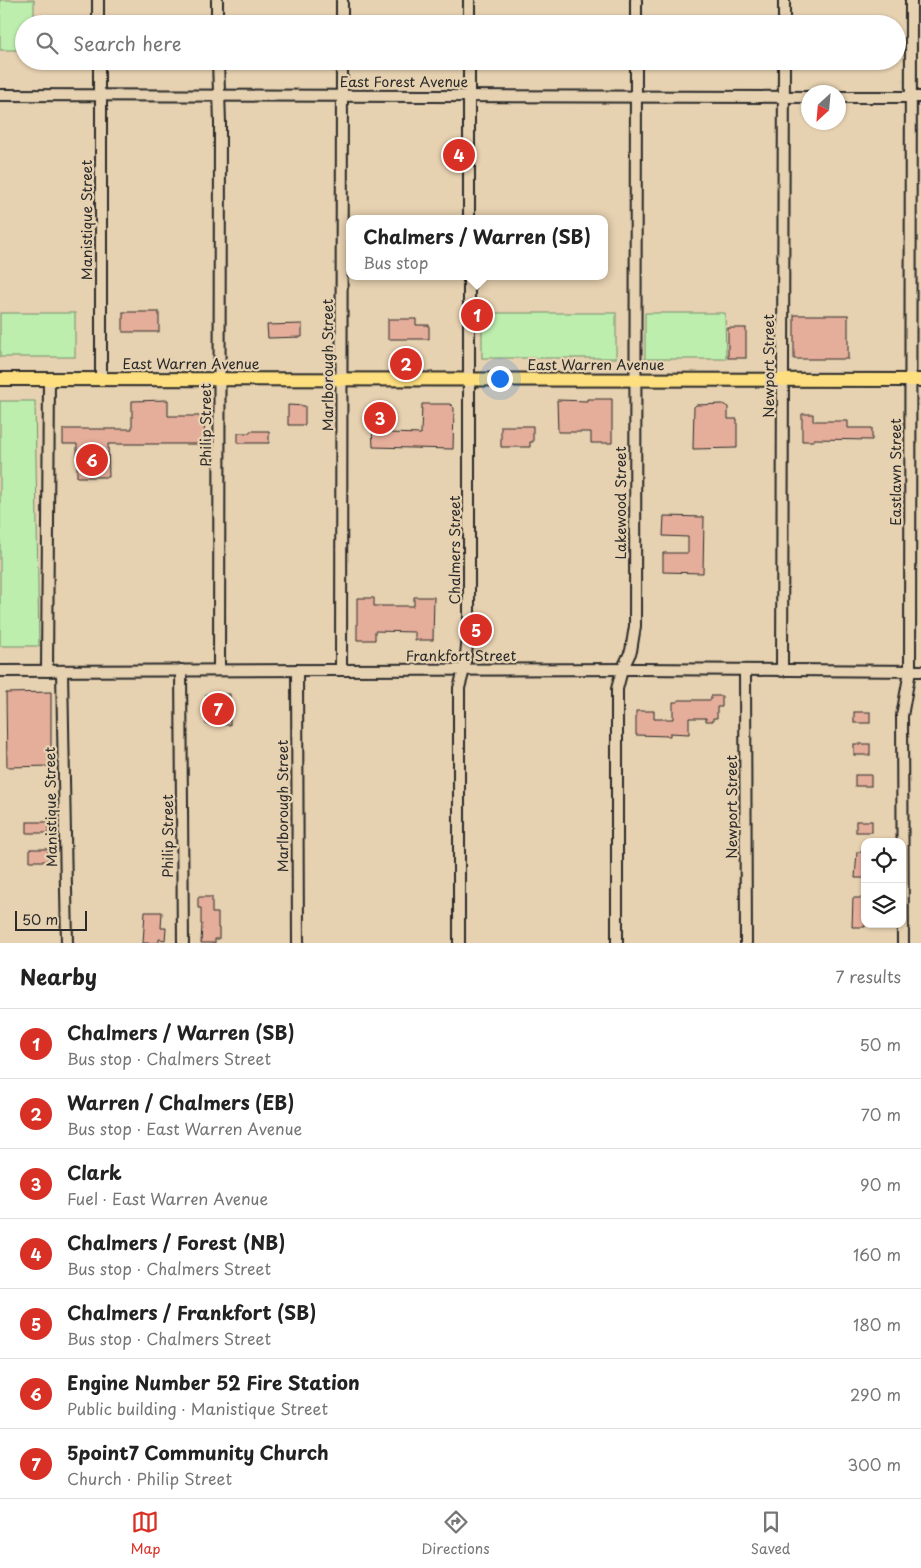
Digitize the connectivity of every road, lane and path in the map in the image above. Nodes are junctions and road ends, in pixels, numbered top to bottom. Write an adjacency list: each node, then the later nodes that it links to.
1 (98, 0): 8 (street)
2 (217, 0): 9 (street)
3 (342, 0): 10 (street)
4 (469, 0): 11 (street)
5 (636, 0): 12 (street)
6 (784, 0): 13 (street)
7 (911, 0): 29 (street, Eastlawn Street)
8 (98, 15)
9 (217, 15)
10 (342, 15)
11 (469, 15)
12 (636, 15)
13 (784, 15)
14 (99, 70): 21 (street, Manistique Street)
15 (218, 70): 22 (street, Philip Street)
16 (342, 70): 23 (street, Marlborough Street)
17 (470, 70): 24 (street)
18 (636, 70): 25 (street, Lakewood Street)
19 (784, 70): 26 (street, Newport Street)
20 (0, 95): 21 (street, East Forest Avenue)
21 (101, 95): 22 (street, East Forest Avenue); 34 (street, Manistique Street)
22 (219, 95): 23 (street, East Forest Avenue); 35 (street, Philip Street)
23 (342, 95): 24 (street, East Forest Avenue); 36 (street, Marlborough Street)
24 (470, 96): 25 (street, East Forest Avenue); 30 (street)
25 (636, 96): 26 (street, East Forest Avenue); 38 (street, Lakewood Street)
26 (784, 97): 27 (street, East Forest Avenue); 39 (street, Newport Street)
27 (801, 97)
28 (846, 97): 29 (street)
29 (916, 97): 40 (street, Eastlawn Street)
30 (469, 215)
31 (469, 280): 37 (street, Chalmers Street)
32 (0, 379): 33 (main road, East Warren Avenue)
33 (49, 379): 34 (main road, East Warren Avenue); 48 (street)
34 (101, 379): 35 (main road, East Warren Avenue)
35 (220, 379): 36 (main road, East Warren Avenue); 42 (street, Philip Street)
36 (342, 379): 37 (main road, East Warren Avenue); 44 (street, Marlborough Street)
37 (469, 379): 38 (main road, East Warren Avenue); 45 (street, Chalmers Street)
38 (635, 380): 39 (main road, East Warren Avenue); 46 (street, Lakewood Street)
39 (783, 380): 40 (main road, East Warren Avenue); 51 (street, Newport Street)
40 (916, 380): 52 (street, Eastlawn Street)
41 (181, 670): 42 (street, Frankfort Street); 49 (street, Frankfort Street); 55 (street, Philip Street)
42 (219, 670): 43 (street, Frankfort Street)
43 (297, 670): 44 (street, Frankfort Street); 56 (street, Marlborough Street)
44 (341, 670): 45 (street, Frankfort Street)
45 (464, 670): 46 (street, Frankfort Street); 57 (street, Chalmers Street)
46 (622, 670): 50 (street, Frankfort Street); 58 (street, Lakewood Street)
47 (0, 671): 48 (street, Frankfort Street)
48 (47, 671): 49 (street, Frankfort Street)
49 (62, 671): 54 (street, Manistique Street)
50 (745, 671): 51 (street, Frankfort Street); 59 (street, Newport Street)
51 (782, 671): 52 (street, Frankfort Street)
52 (910, 671): 53 (street, Frankfort Street); 60 (street, Eastlawn Street)
53 (921, 671)
54 (67, 943)
55 (183, 943)
56 (298, 943)
57 (458, 943)
58 (617, 943)
59 (746, 943)
60 (903, 943)

